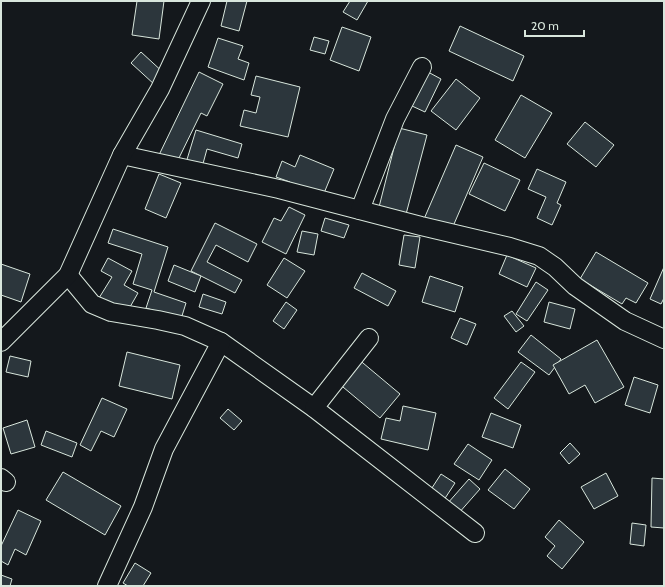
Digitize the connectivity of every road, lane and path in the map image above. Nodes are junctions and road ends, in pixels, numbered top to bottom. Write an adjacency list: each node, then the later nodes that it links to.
1 (201, 1): 3 (street)
2 (422, 67): 4 (street)
3 (122, 156): 4 (street); 5 (street)
4 (360, 210): 7 (street)
5 (68, 275): 8 (street); 9 (street)
6 (369, 338): 10 (street)
7 (664, 339)
8 (1, 342)
9 (221, 342): 10 (street); 12 (street)
10 (314, 408): 11 (street)
11 (476, 533)
12 (107, 586)

